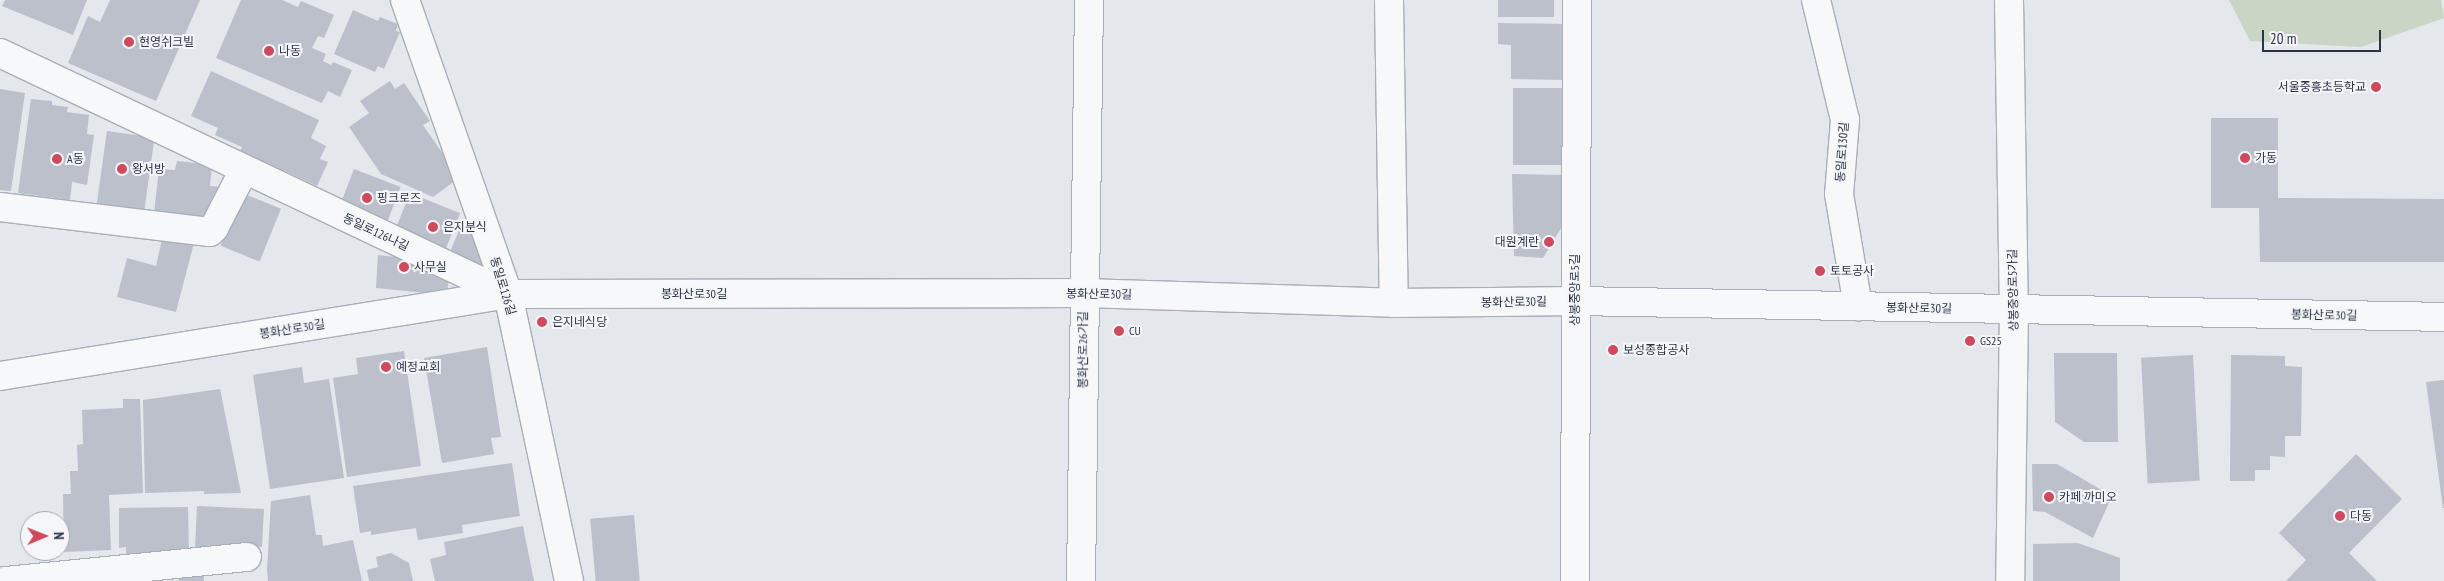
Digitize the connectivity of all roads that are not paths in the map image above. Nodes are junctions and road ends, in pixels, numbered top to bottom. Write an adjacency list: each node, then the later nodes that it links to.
1 (405, 0): 11 (street, 동일로126길)
2 (1089, 0): 10 (street, 봉화산로26가길)
3 (1389, 0): 13 (street)
4 (1577, 0): 12 (street, 상봉중앙로5길)
5 (1816, 0): 14 (street, 동일로130길)
6 (2008, 0): 15 (street, 상봉중앙로5가길)
7 (0, 53): 8 (street, 동일로126나길)
8 (244, 170): 9 (street); 11 (street, 동일로126나길)
9 (0, 207)
10 (1084, 292): 11 (street, 봉화산로30길); 13 (street, 봉화산로30길); 21 (street, 봉화산로26가길)
11 (508, 294): 17 (street, 봉화산로30길); 20 (street, 동일로126길)
12 (1575, 301): 13 (street, 봉화산로30길); 14 (street, 봉화산로30길); 22 (street, 상봉중앙로5길)
13 (1394, 304)
14 (1858, 306): 15 (street, 봉화산로30길)
15 (2014, 310): 16 (street, 봉화산로30길); 23 (street, 상봉중앙로5가길)
16 (2444, 317)
17 (0, 376)
18 (247, 557): 19 (street)
19 (6, 581)
20 (569, 581)
21 (1082, 581)
22 (1575, 581)
23 (2010, 581)

